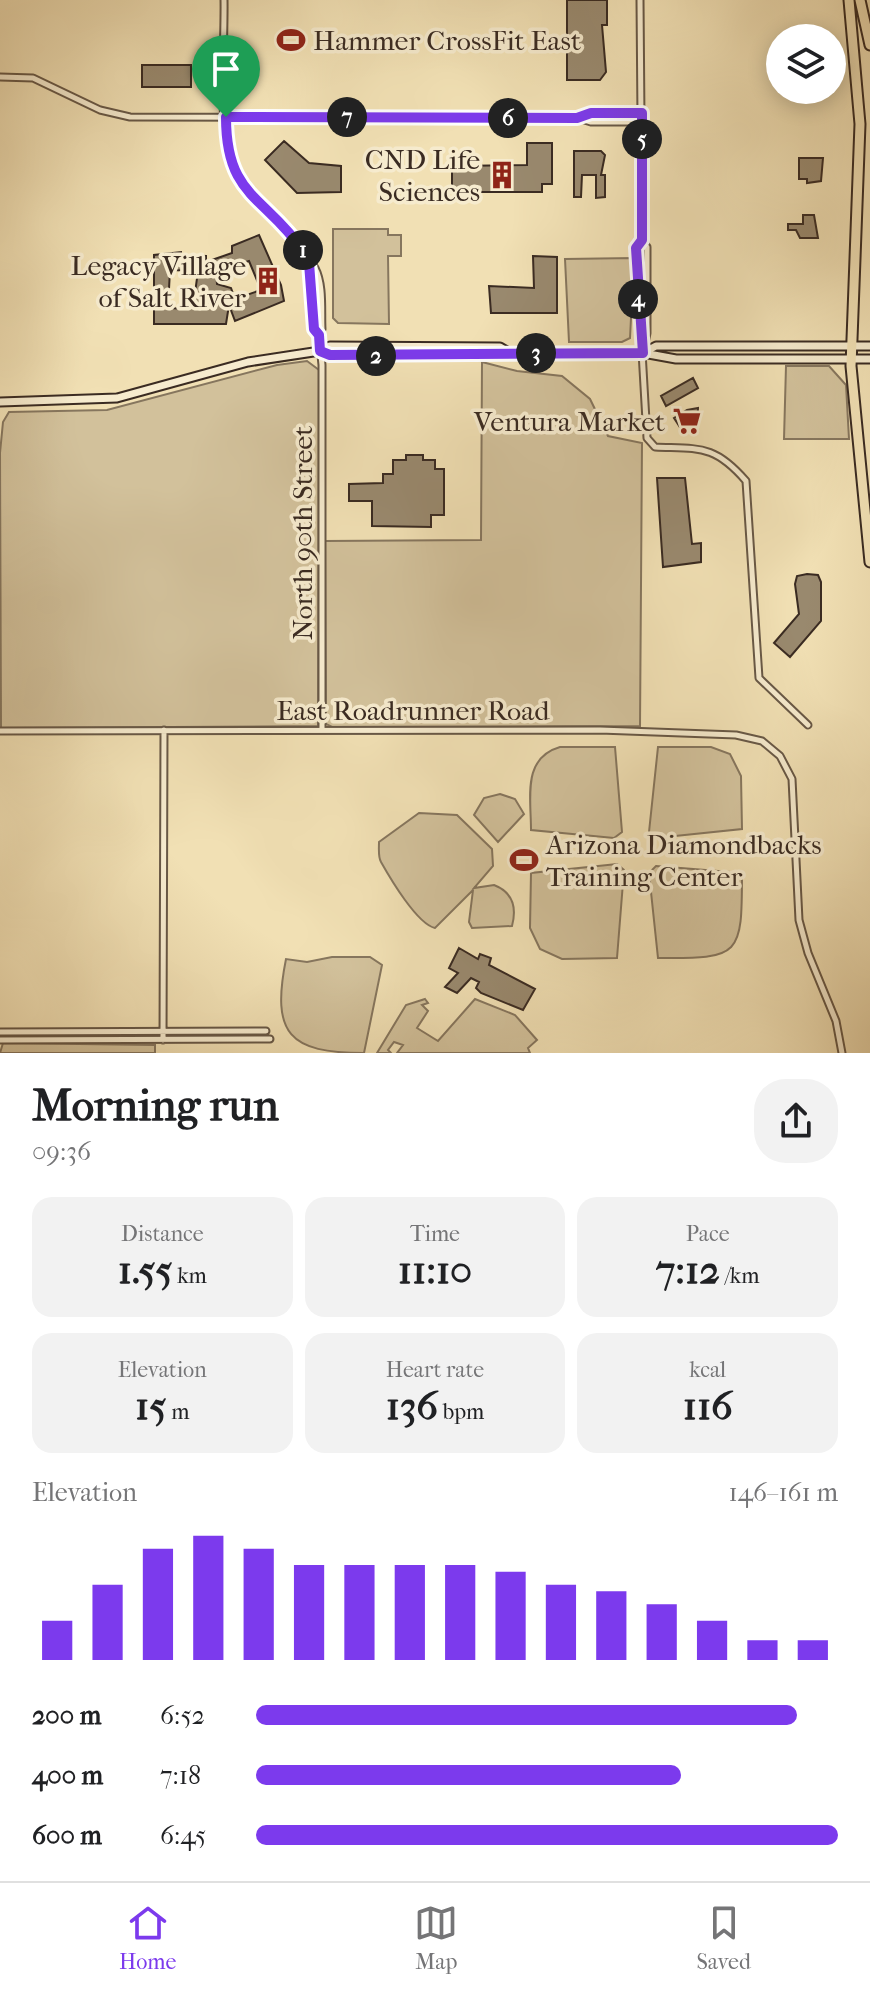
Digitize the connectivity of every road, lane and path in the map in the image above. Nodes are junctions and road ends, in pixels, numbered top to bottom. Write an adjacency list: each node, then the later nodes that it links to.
1 (224, 0): 7 (street, North 90th Street)
2 (640, 0): 8 (street)
3 (849, 0): 10 (highway)
4 (860, 0): 5 (highway)
5 (870, 45)
6 (0, 77): 7 (street)
7 (226, 117): 8 (street); 12 (street, North 90th Street)
8 (642, 118): 9 (street)
9 (642, 240): 13 (street); 13 (street)
10 (851, 346): 11 (main road); 13 (main road); 14 (highway)
11 (870, 346)
12 (320, 351): 13 (main road); 16 (main road); 20 (street, North 90th Street)
13 (643, 353): 14 (main road); 18 (street)
14 (850, 359): 15 (main road); 17 (highway)
15 (870, 359)
16 (0, 402)
17 (870, 562)
18 (808, 725)
19 (164, 730): 20 (street, East Roadrunner Road); 21 (street, East Roadrunner Road); 22 (street)
20 (322, 730): 28 (street, East Roadrunner Road)
21 (0, 731)
22 (163, 1031): 23 (street); 24 (street); 27 (street)
23 (266, 1031)
24 (0, 1032)
25 (270, 1039): 27 (street)
26 (0, 1040): 27 (street)
27 (163, 1040)
28 (842, 1053)

